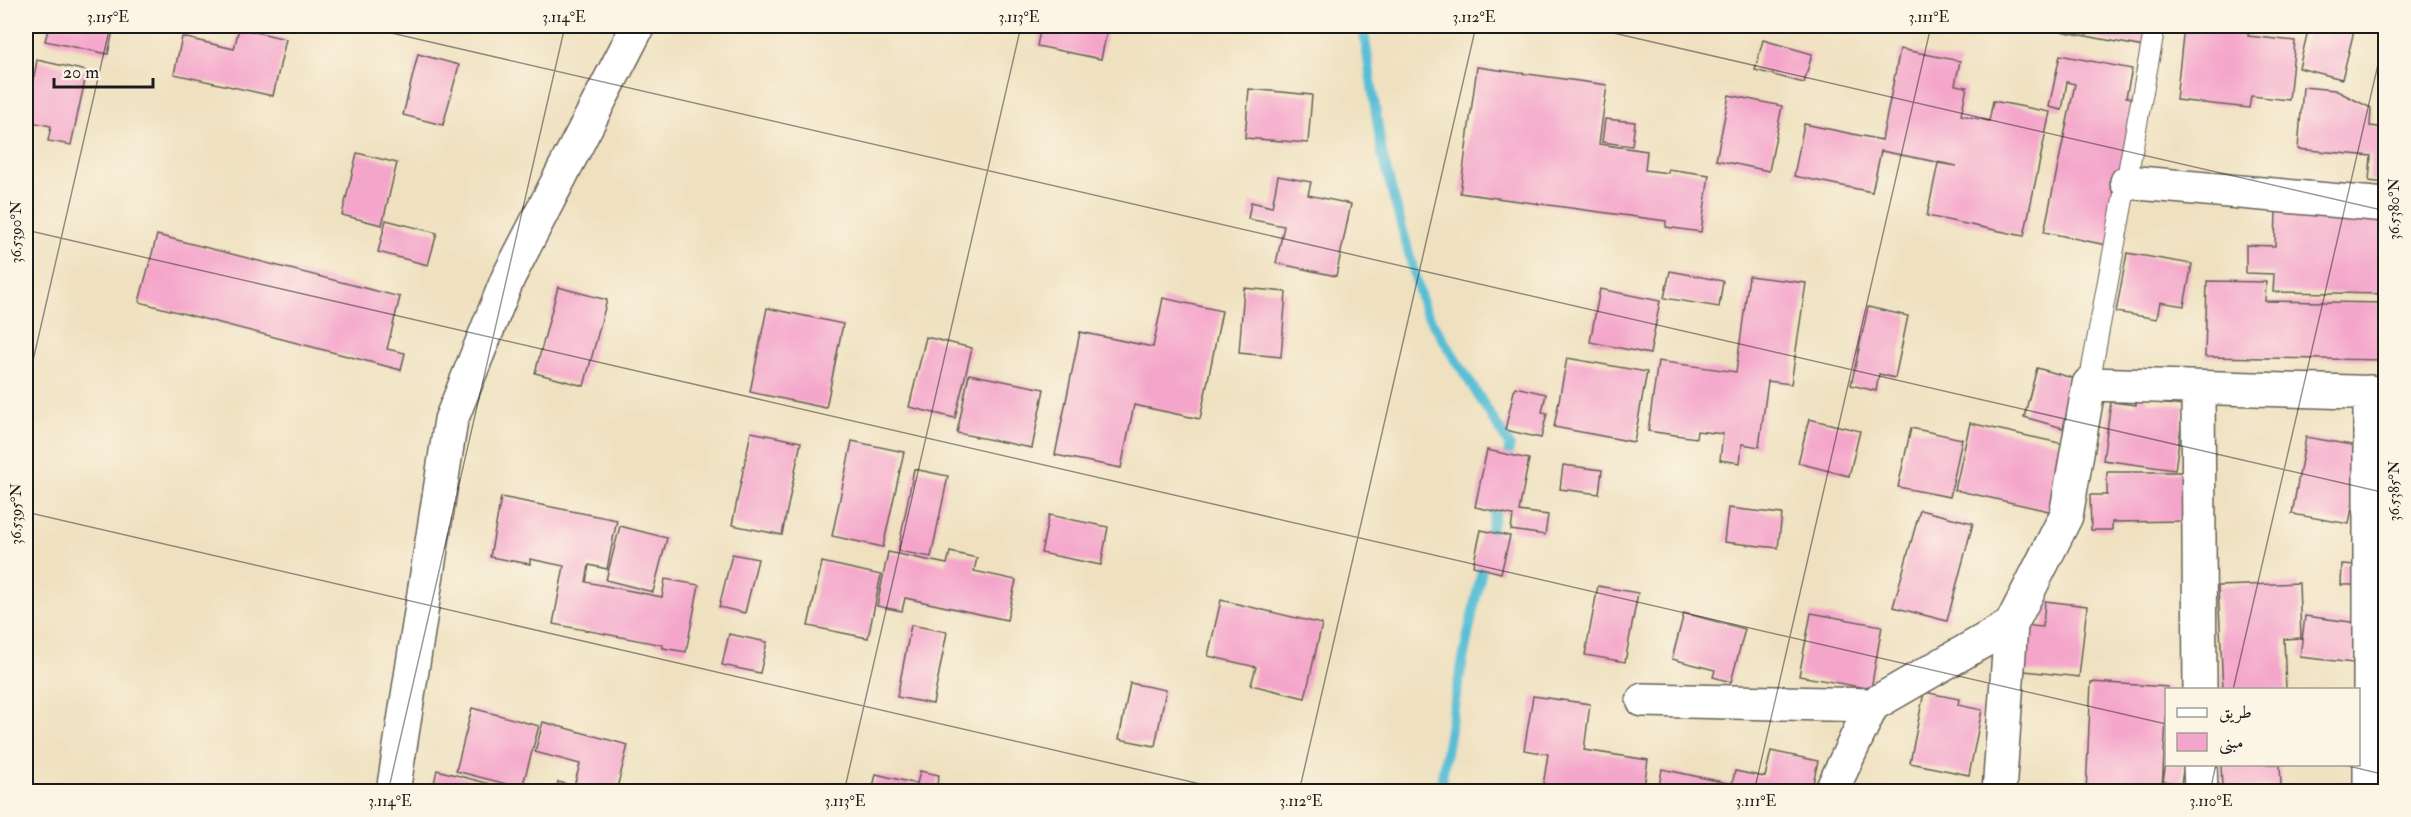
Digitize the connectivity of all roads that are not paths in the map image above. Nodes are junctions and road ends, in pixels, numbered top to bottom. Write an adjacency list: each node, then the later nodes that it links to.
1 (638, 26): 13 (street)
2 (2155, 26): 3 (lane)
3 (2127, 182): 4 (street); 5 (lane)
4 (2385, 205)
5 (2089, 384): 6 (street); 8 (street)
6 (2198, 388): 7 (street); 9 (street)
7 (2378, 393): 17 (street)
8 (2011, 625): 11 (street); 15 (street)
9 (2200, 688)
10 (1643, 700): 11 (street)
11 (1872, 705): 14 (street)
12 (2200, 766): 16 (street)
13 (393, 792)
14 (1831, 792)
15 (1999, 792)
16 (2201, 792)
17 (2370, 792)

